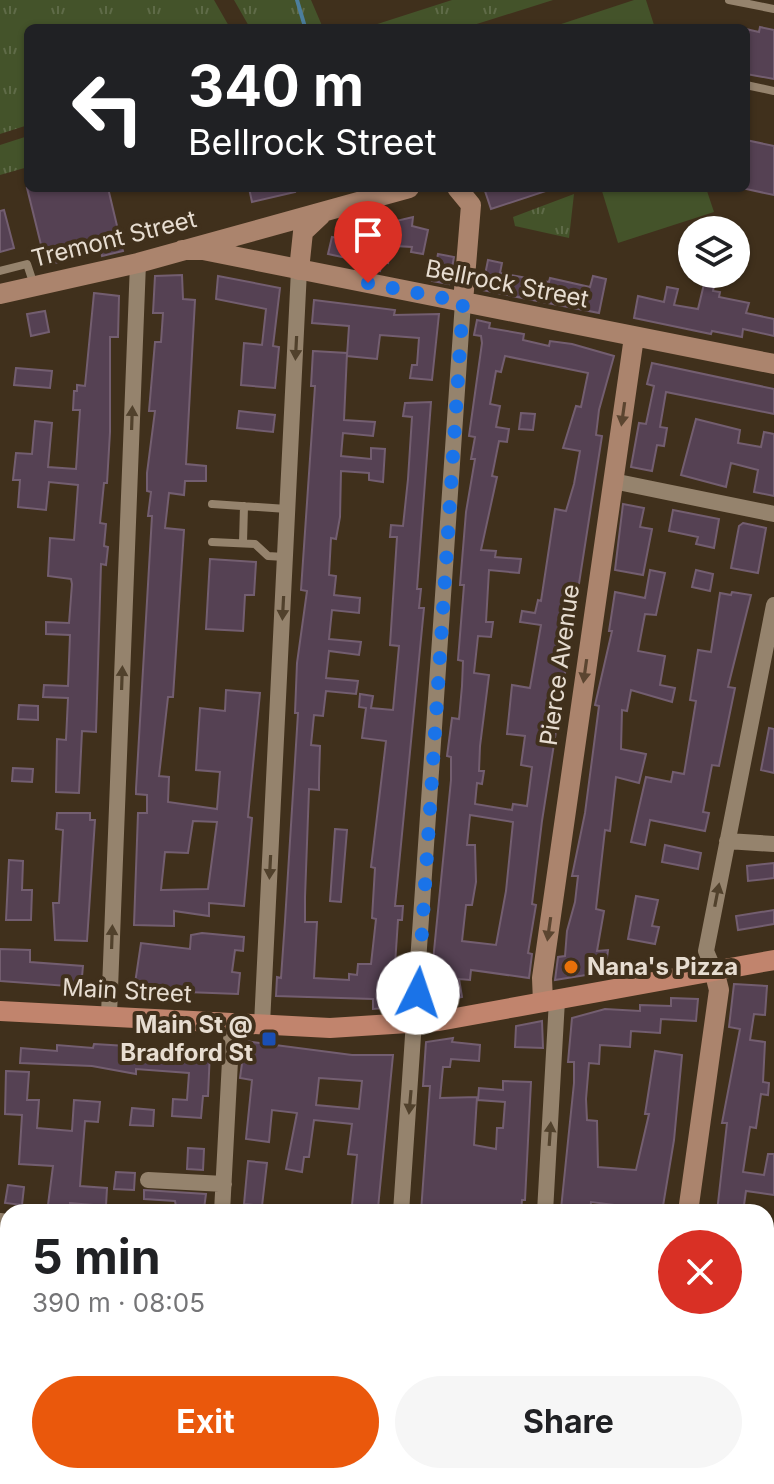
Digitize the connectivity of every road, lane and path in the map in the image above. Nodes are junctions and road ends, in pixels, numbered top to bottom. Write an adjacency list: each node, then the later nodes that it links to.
1 (729, 0): 2 (lane)
2 (774, 9)
3 (750, 86): 4 (lane)
4 (774, 91)
5 (379, 192): 7 (street, Tremont Street)
6 (460, 192): 14 (street)
7 (334, 209): 8 (street, Tremont Street); 10 (street, Tremont Street)
8 (182, 250): 9 (street, Tremont Street); 10 (street, Bellrock Street)
9 (138, 263): 12 (street, Tremont Street); 32 (street, one-way to 9)
10 (299, 270): 14 (street, Bellrock Street); 20 (street, one-way to 20)
11 (0, 271): 12 (lane)
12 (34, 286): 13 (street, Tremont Street)
13 (0, 294)
14 (463, 302): 15 (street, Bellrock Street); 35 (street)
15 (634, 337): 16 (street, Bellrock Street); 17 (street, Pierce Avenue, one-way to 17)
16 (774, 364)
17 (613, 481): 21 (street); 30 (street, Pierce Avenue, one-way to 30)
18 (212, 504): 19 (lane)
19 (244, 506): 20 (lane); 23 (lane)
20 (288, 509): 24 (street)
21 (774, 514)
22 (212, 542): 23 (lane)
23 (243, 543): 24 (lane)
24 (285, 557): 34 (street, one-way to 34)
25 (774, 605): 26 (street)
26 (727, 841): 27 (street); 29 (street, one-way to 26)
27 (774, 844)
28 (774, 960): 29 (main road, Main Street)
29 (714, 970): 30 (main road, Main Street); 41 (street)
30 (550, 1001): 35 (main road, Main Street); 40 (street, one-way to 30)
31 (0, 1011): 32 (main road, Main Street)
32 (109, 1015): 33 (main road, Main Street)
33 (232, 1023): 34 (main road, Main Street); 37 (street)
34 (262, 1024): 35 (main road, Main Street)
35 (416, 1024): 39 (street, one-way to 39)
36 (148, 1180): 37 (street)
37 (224, 1184): 38 (street)
38 (223, 1204)
39 (402, 1204)
40 (545, 1204)
41 (689, 1204)

